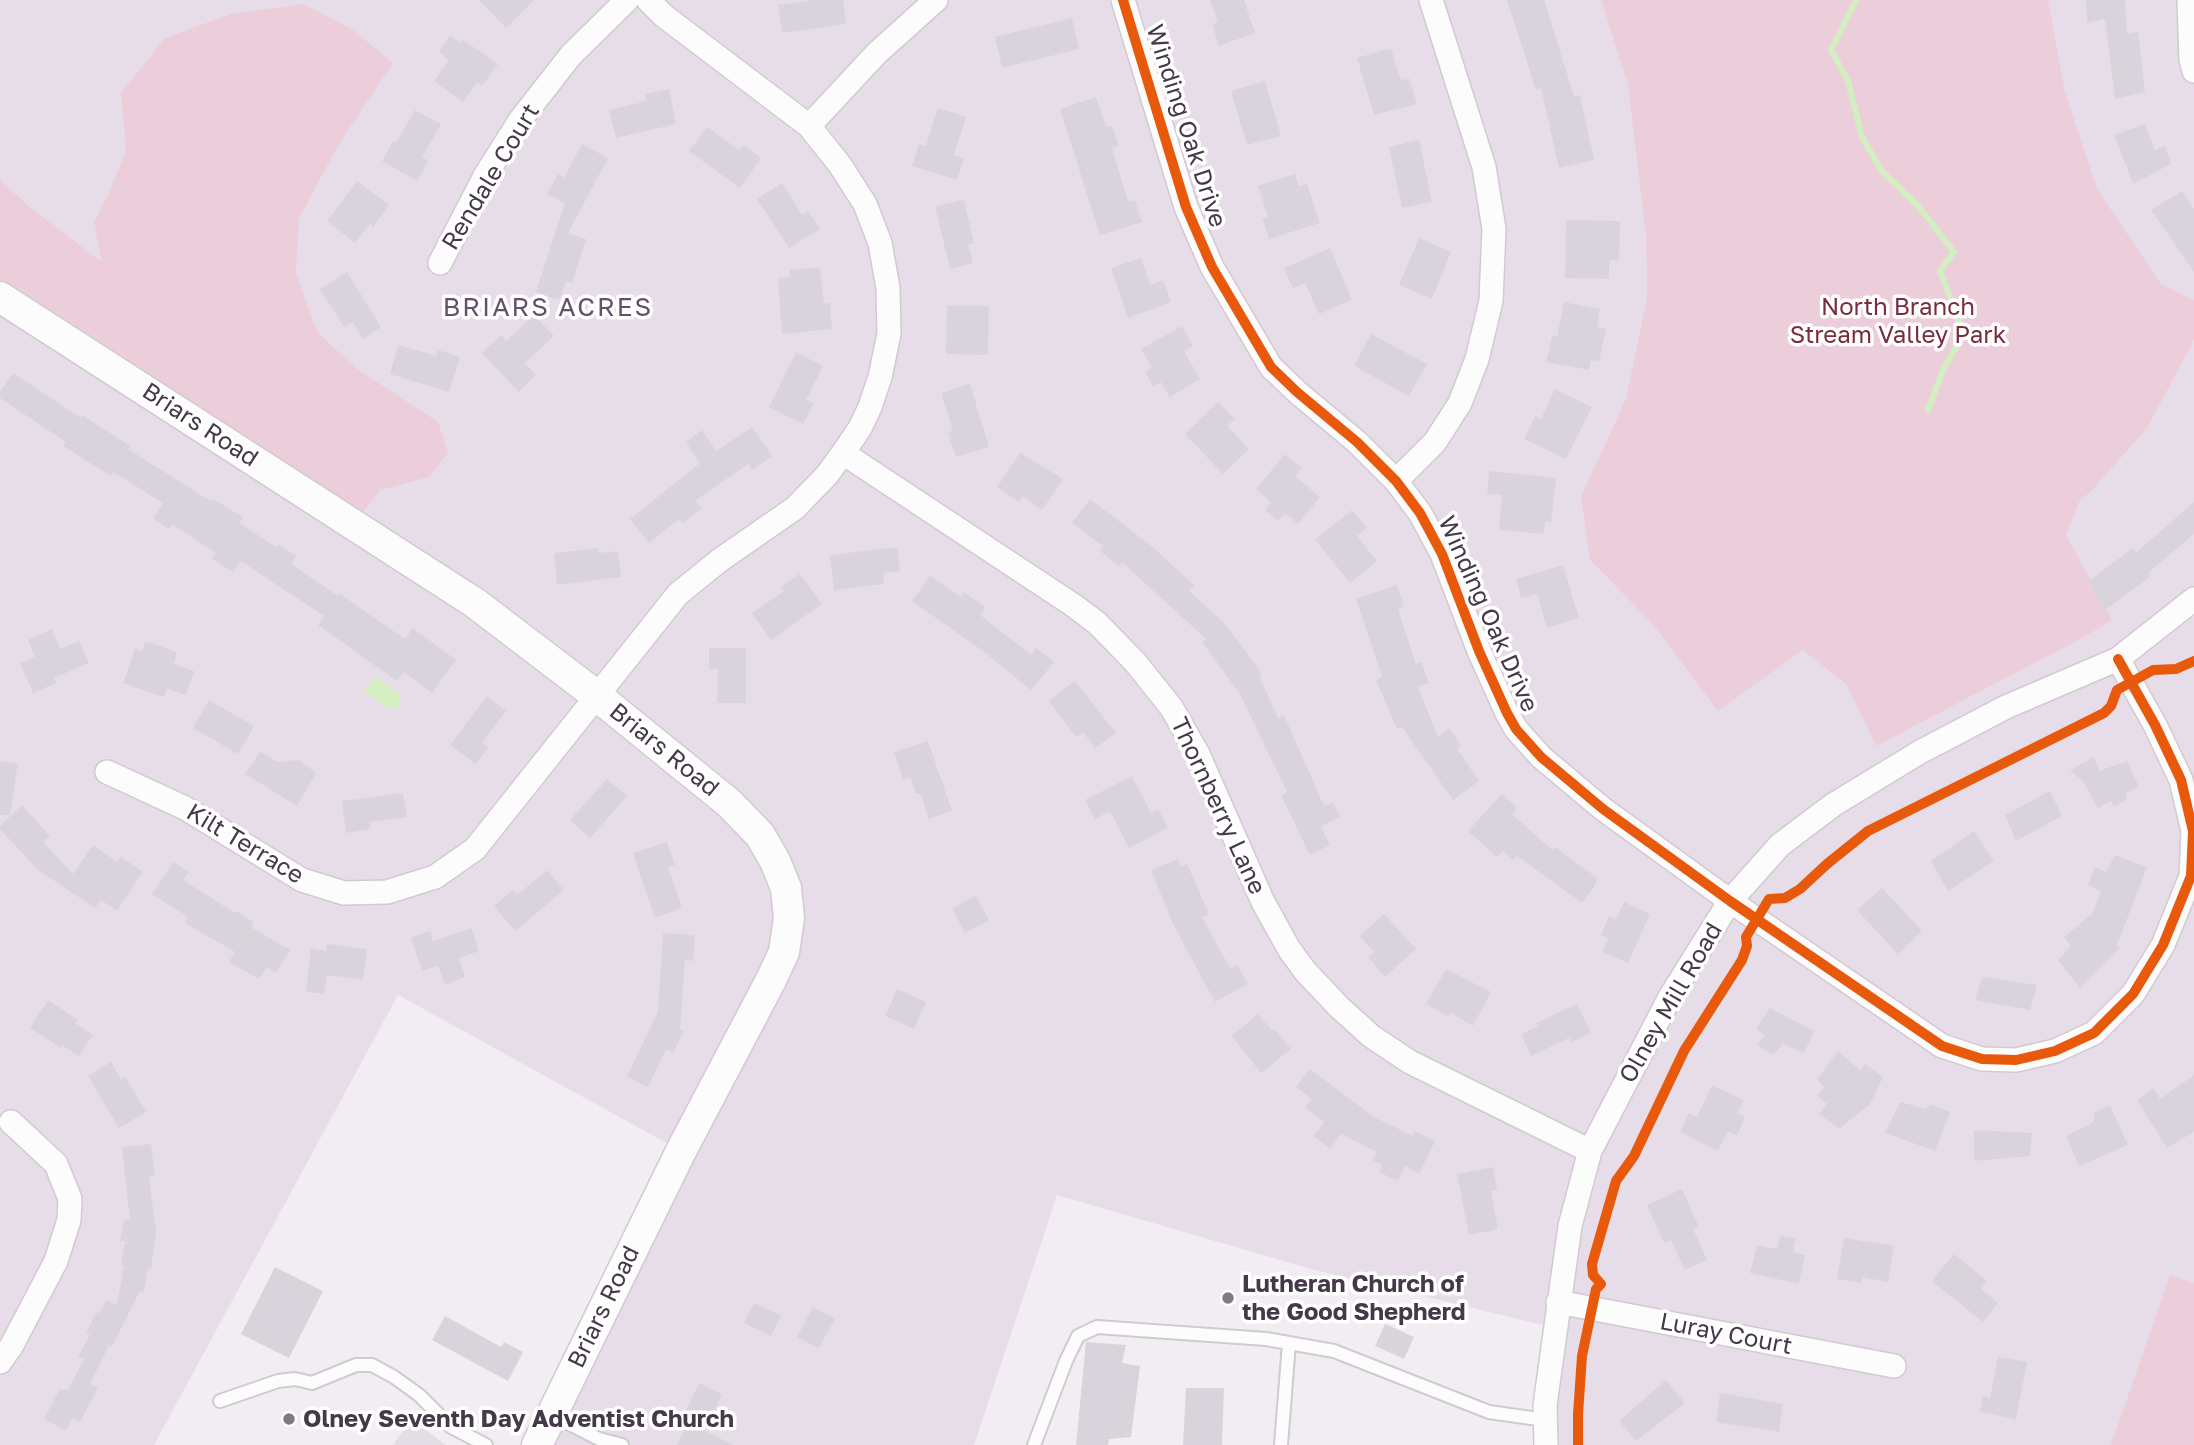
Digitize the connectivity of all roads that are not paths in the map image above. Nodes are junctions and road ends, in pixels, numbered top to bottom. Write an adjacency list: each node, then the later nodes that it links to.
1 (627, 0): 9 (street, Rendale Court)
2 (648, 0): 8 (street, Kilt Terrace)
3 (936, 0): 8 (street)
4 (1124, 0): 12 (street, Winding Oak Drive)
5 (1431, 0): 12 (street)
6 (2189, 0): 7 (street)
7 (2194, 71)
8 (809, 126): 11 (street, Kilt Terrace)
9 (440, 263)
10 (0, 297): 15 (street, Briars Road)
11 (843, 453): 15 (street, Kilt Terrace); 19 (street, Thornberry Lane)
12 (1396, 481): 17 (street, Winding Oak Drive)
13 (2194, 599): 14 (street, Olney Mill Road)
14 (2118, 659): 17 (street, Olney Mill Road); 17 (street, Winding Oak Drive)
15 (597, 696): 16 (street, Kilt Terrace); 25 (street, Briars Road)
16 (107, 772)
17 (1730, 901): 19 (street, Olney Mill Road)
18 (10, 1122): 22 (street)
19 (1590, 1152): 20 (street, Olney Mill Road)
20 (1558, 1302): 23 (street, Luray Court); 26 (street, Olney Mill Road)
21 (1289, 1343): 26 (lane); 30 (lane); 31 (lane)
22 (0, 1362)
23 (1894, 1366)
24 (220, 1401): 27 (lane)
25 (552, 1415): 28 (street, Briars Road); 29 (lane)
26 (1545, 1420): 32 (street, Olney Mill Road)
27 (486, 1445)
28 (537, 1445)
29 (622, 1445)
30 (1034, 1445)
31 (1281, 1445)
32 (1546, 1445)

